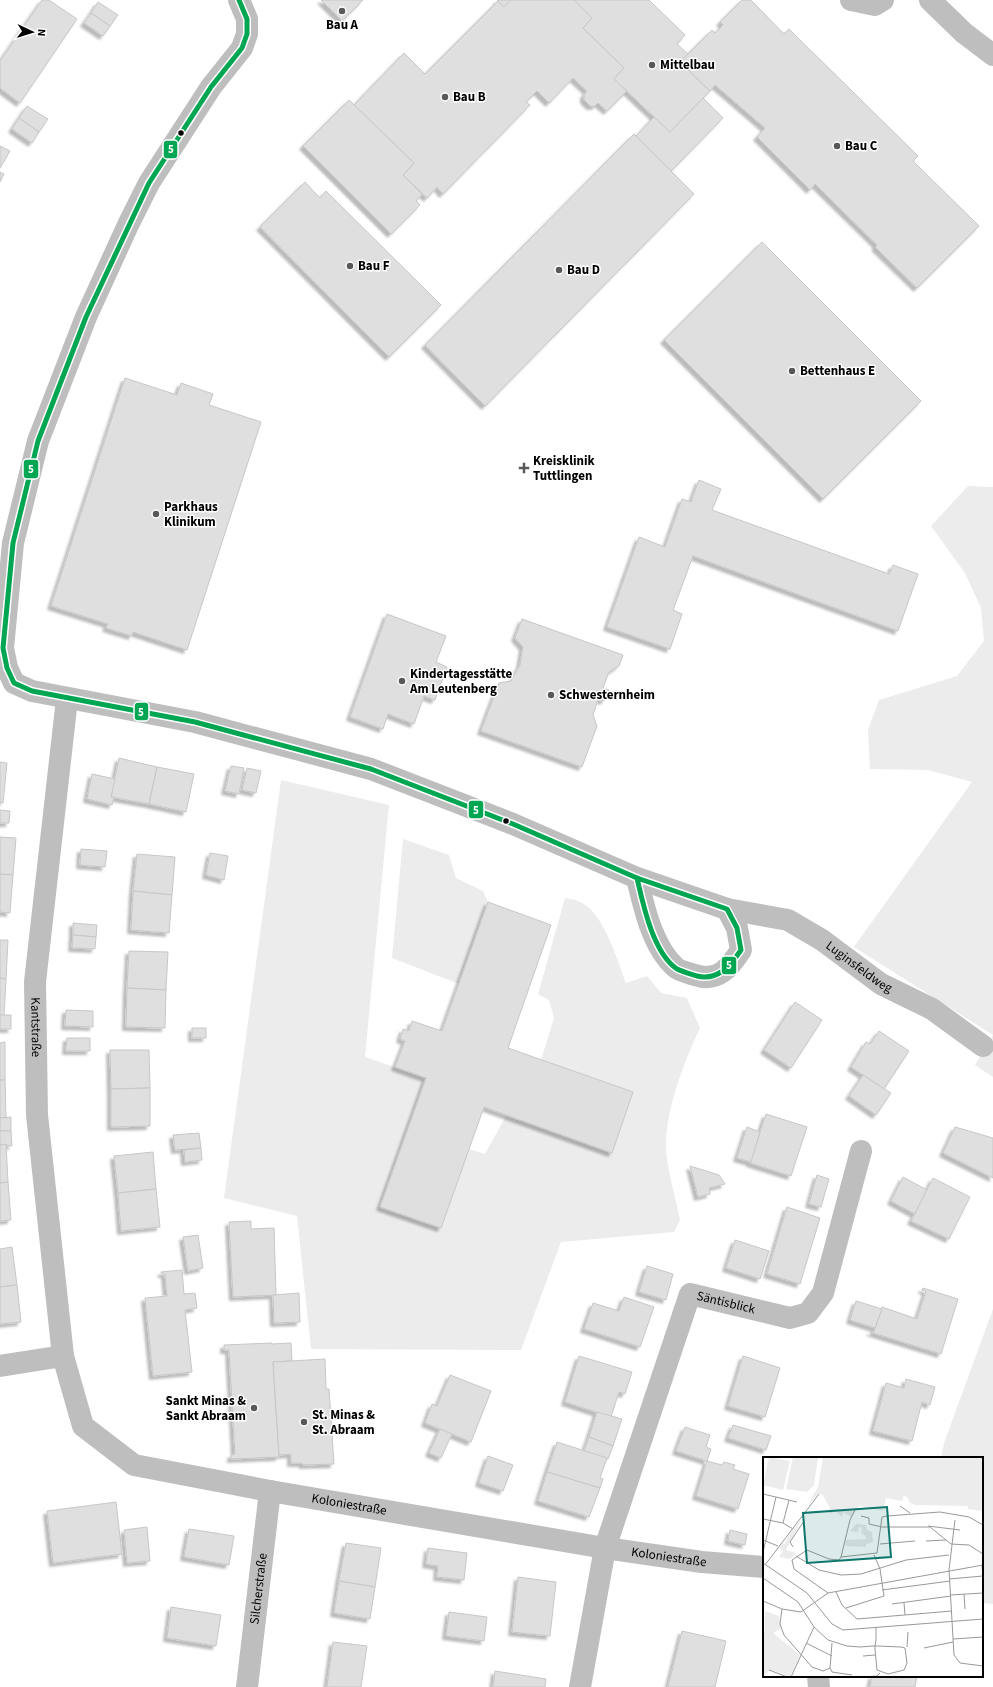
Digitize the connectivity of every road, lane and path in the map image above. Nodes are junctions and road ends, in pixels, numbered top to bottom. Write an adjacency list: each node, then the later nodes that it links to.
1 (239, 0): 6 (street, Luginsfeldweg)
2 (851, 0): 3 (street)
3 (883, 0)
4 (930, 0): 5 (street)
5 (993, 55)
6 (67, 699): 7 (street, Luginsfeldweg); 11 (street, Kantstraße)
7 (637, 878): 8 (street, Luginsfeldweg); 8 (street)
8 (727, 909): 9 (street, Luginsfeldweg)
9 (983, 1046)
10 (860, 1151): 14 (street, Säntisblick)
11 (63, 1356): 12 (street); 13 (street, Koloniestraße)
12 (0, 1366)
13 (270, 1491): 14 (street, Koloniestraße); 17 (street, Silcherstraße)
14 (605, 1548): 15 (street, Koloniestraße); 18 (street)
15 (763, 1566)
16 (818, 1677): 19 (street)
17 (247, 1687)
18 (580, 1687)
19 (820, 1687)

